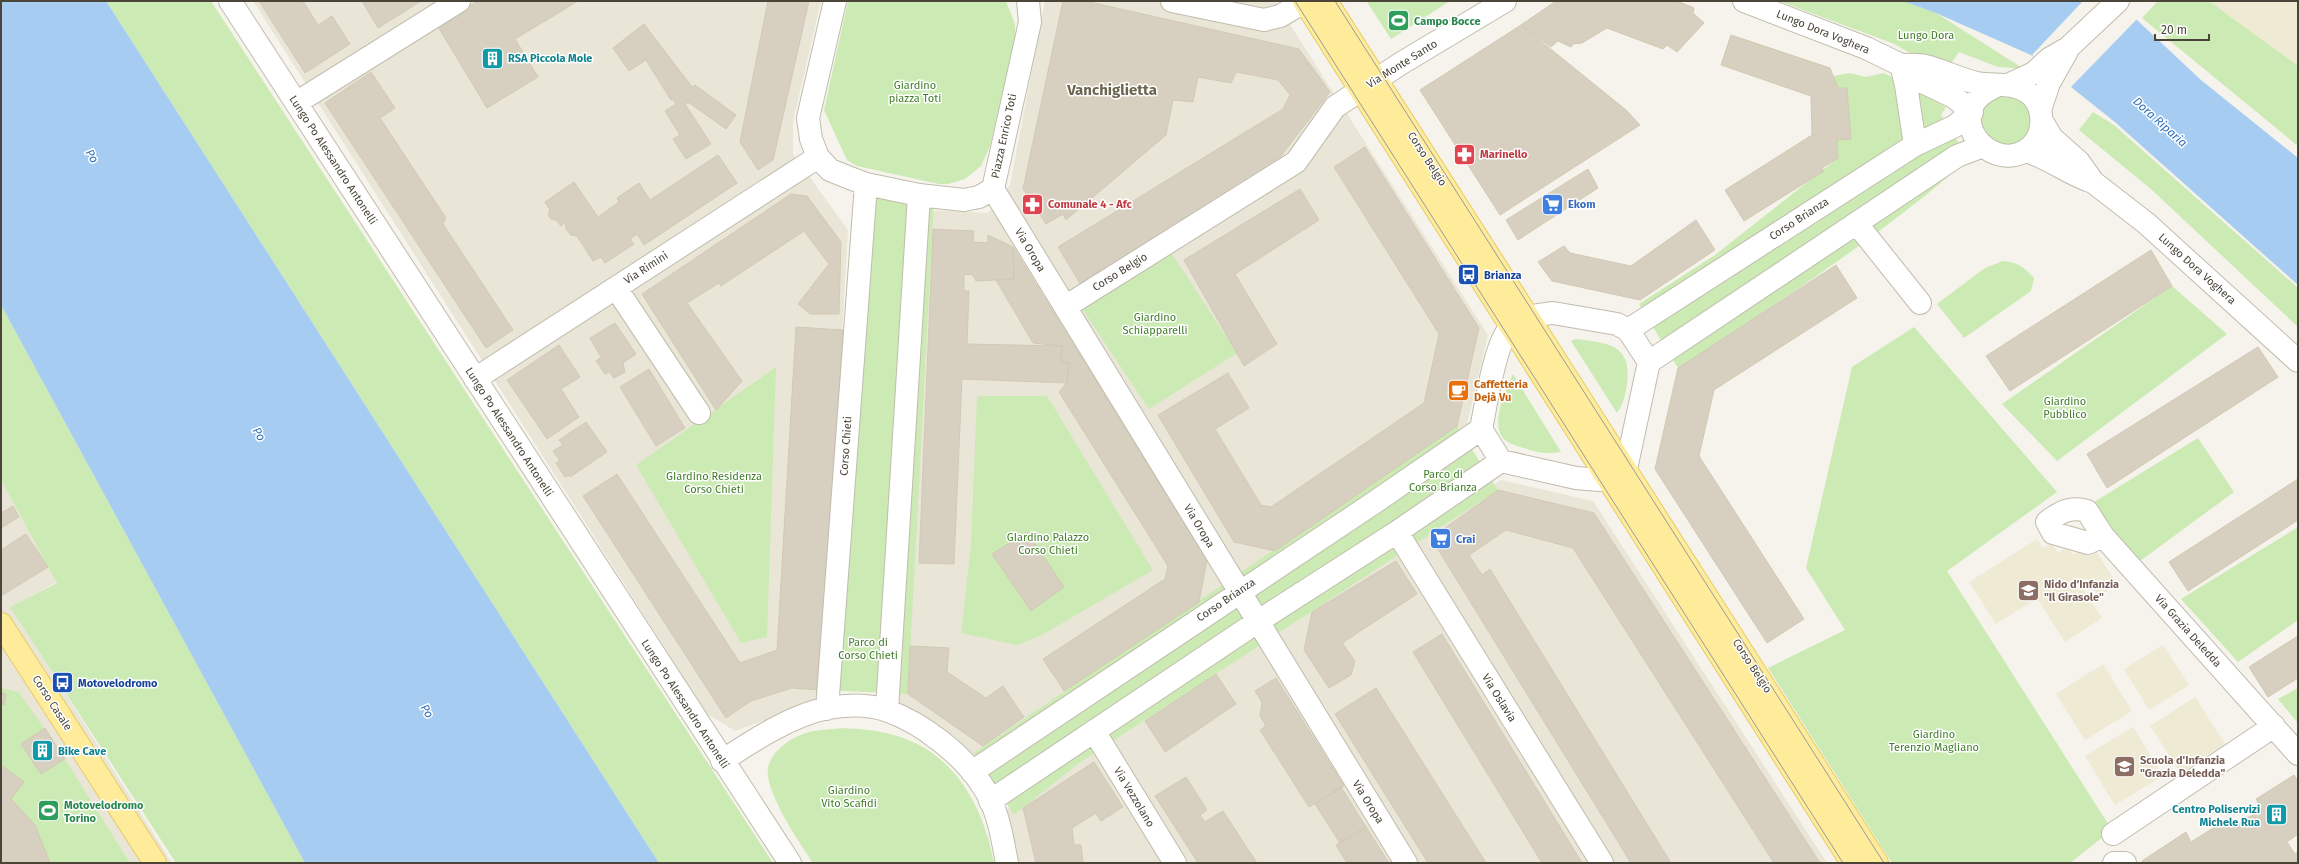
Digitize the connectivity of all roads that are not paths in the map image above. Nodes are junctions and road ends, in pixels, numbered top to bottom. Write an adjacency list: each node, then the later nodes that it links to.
1 (230, 1): 15 (street, Lungo Po Alessandro Antonelli)
2 (459, 1): 15 (street)
3 (835, 1): 21 (street, Piazza Enrico Toti)
4 (1028, 1): 24 (street, Piazza Enrico Toti)
5 (1172, 1): 6 (street)
6 (1304, 1): 13 (main road, Corso Belgio)
7 (1326, 1): 13 (main road, Corso Belgio)
8 (1505, 1): 13 (street, Via Monte Santo)
9 (1744, 1): 11 (street, Lungo Dora Voghera)
10 (2118, 1): 12 (street)
11 (1900, 65): 14 (street, Lungo Dora Voghera); 16 (street, Lungo Dora Voghera); 18 (street)
12 (2049, 70): 14 (street); 17 (street)
13 (1368, 85): 29 (street, Corso Belgio); 30 (main road, Corso Belgio)
14 (2002, 85): 16 (street); 17 (street, Lungo Dora Voghera)
15 (296, 103): 34 (street, Lungo Po Alessandro Antonelli)
16 (1972, 112): 18 (street, Corso Brianza); 19 (street)
17 (2041, 115): 20 (street); 22 (street, Lungo Dora Voghera)
18 (1915, 145): 31 (street, Corso Brianza)
19 (1982, 146): 20 (street); 26 (street)
20 (2026, 151): 22 (street, Lungo Dora Voghera)
21 (818, 157): 23 (street, Piazza Enrico Toti); 27 (street, Via Rimini)
22 (2093, 182): 32 (street, Lungo Dora Voghera)
23 (866, 184): 25 (street, Piazza Enrico Toti); 45 (street, Corso Chieti)
24 (993, 189): 25 (street, Piazza Enrico Toti); 29 (street, Via Oropa)
25 (919, 195): 46 (street)
26 (1857, 224): 28 (street); 33 (street)
27 (616, 288): 34 (street, Via Rimini); 35 (street)
28 (1920, 303)
29 (1065, 307): 42 (street, Via Oropa)
30 (1519, 322): 31 (street); 36 (street); 38 (main road, Corso Belgio); 39 (main road, Corso Belgio)
31 (1628, 330): 33 (street)
32 (2298, 361)
33 (1649, 362): 38 (street)
34 (475, 380): 50 (street, Lungo Po Alessandro Antonelli)
35 (699, 413)
36 (1481, 429): 37 (street); 42 (street, Corso Brianza)
37 (1501, 461): 39 (street); 40 (street)
38 (1626, 469): 39 (street); 61 (main road, Corso Belgio)
39 (1608, 480): 60 (main road, Corso Belgio)
40 (1397, 532): 43 (street); 59 (street, Via Oslavia)
41 (2103, 536): 47 (street, Via Grazia Deledda)
42 (1239, 592): 43 (street, Via Oropa); 51 (street, Corso Brianza)
43 (1257, 622): 48 (street); 58 (street, Via Oropa)
44 (4, 635): 54 (main road, Corso Casale)
45 (827, 709): 46 (street); 50 (street)
46 (887, 710): 51 (street)
47 (2274, 726): 49 (street, Via Grazia Deledda); 53 (street)
48 (1094, 731): 52 (street); 57 (street, Via Vezzolano)
49 (2298, 754)
50 (722, 761): 55 (street, Lungo Po Alessandro Antonelli)
51 (972, 772): 52 (street)
52 (990, 801): 56 (street)
53 (2113, 834)
54 (155, 863)
55 (790, 863)
56 (1007, 863)
57 (1175, 863)
58 (1406, 863)
59 (1602, 863)
60 (1852, 863)
61 (1877, 863)
62 (2114, 863): 63 (street)
63 (2125, 863)

